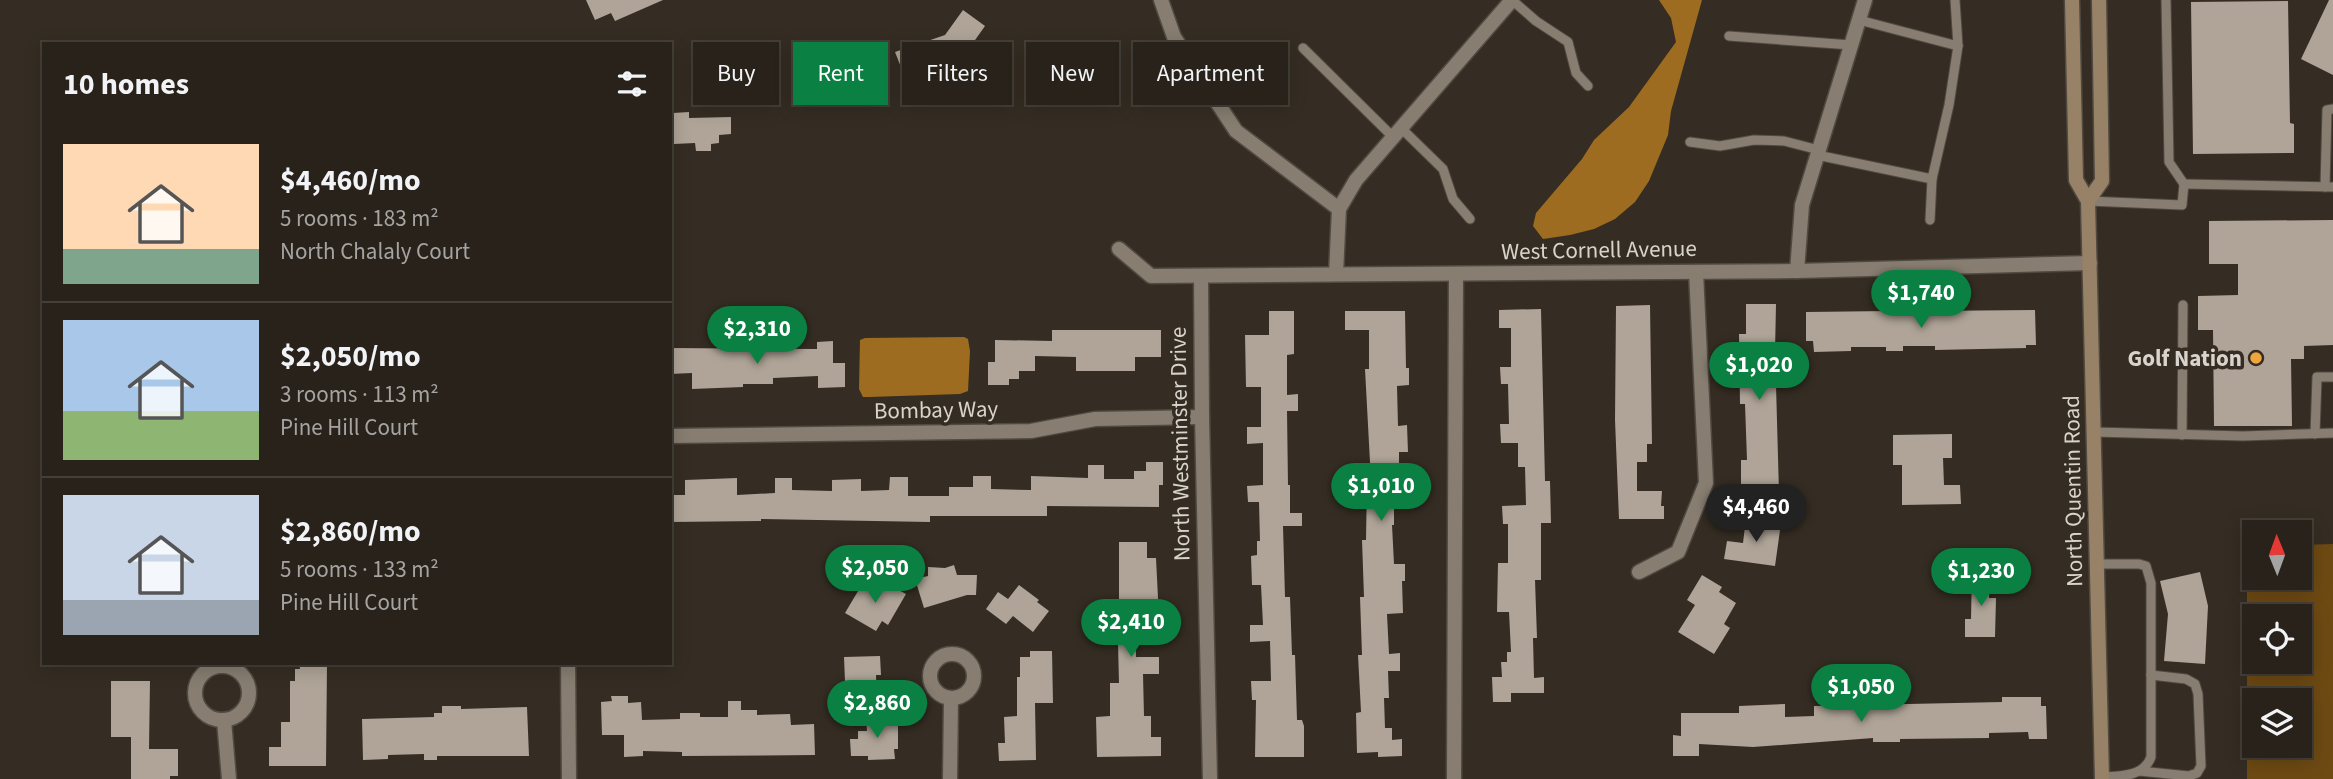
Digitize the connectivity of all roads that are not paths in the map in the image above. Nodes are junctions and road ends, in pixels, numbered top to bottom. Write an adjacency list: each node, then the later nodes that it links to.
1 (1161, 0): 22 (street)
2 (1512, 0): 13 (lane); 15 (street)
3 (1865, 0): 8 (street)
4 (1955, 0): 11 (lane)
5 (2072, 0): 21 (main road, North Quentin Road)
6 (2099, 0): 21 (main road, North Quentin Road)
7 (2166, 0): 19 (lane)
8 (1859, 20): 10 (street); 11 (lane)
9 (1729, 36): 10 (lane)
10 (1851, 45): 17 (street)
11 (1958, 46): 18 (lane)
12 (1303, 48): 15 (lane)
13 (1588, 86)
14 (2333, 109): 20 (lane)
15 (1397, 133): 22 (street); 23 (lane)
16 (1690, 142): 17 (lane)
17 (1818, 153): 18 (lane); 27 (street)
18 (1932, 178): 24 (lane)
19 (2183, 184): 20 (lane); 21 (lane)
20 (2329, 187)
21 (2088, 201): 26 (main road, North Quentin Road)
22 (1339, 209): 29 (street)
23 (1470, 219)
24 (1930, 220)
25 (1119, 249): 31 (street, West Cornell Avenue)
26 (2090, 263): 27 (street, West Cornell Avenue); 35 (main road, North Quentin Road)
27 (1797, 271): 28 (street, West Cornell Avenue)
28 (1696, 272): 30 (street, West Cornell Avenue); 41 (street)
29 (1336, 274): 30 (street, West Cornell Avenue); 31 (street, West Cornell Avenue)
30 (1456, 274): 52 (street)
31 (1200, 276): 34 (street, North Westminster Drive)
32 (2183, 305): 38 (lane)
33 (2333, 377): 37 (lane)
34 (1202, 417): 39 (street, Bombay Way); 51 (street, North Westminster Drive)
35 (2094, 432): 38 (lane); 40 (main road, North Quentin Road)
36 (2333, 433): 37 (lane)
37 (2315, 434): 38 (lane)
38 (2182, 435)
39 (672, 436)
40 (2098, 564): 43 (lane); 47 (main road, North Quentin Road)
41 (1639, 572)
42 (568, 665): 49 (street)
43 (2151, 675): 46 (lane); 46 (lane)
44 (951, 698): 50 (street)
45 (224, 720): 48 (street)
46 (2139, 771): 47 (lane)
47 (2102, 778)
48 (229, 779)
49 (569, 779)
50 (950, 779)
51 (1210, 779)
52 (1454, 779)

